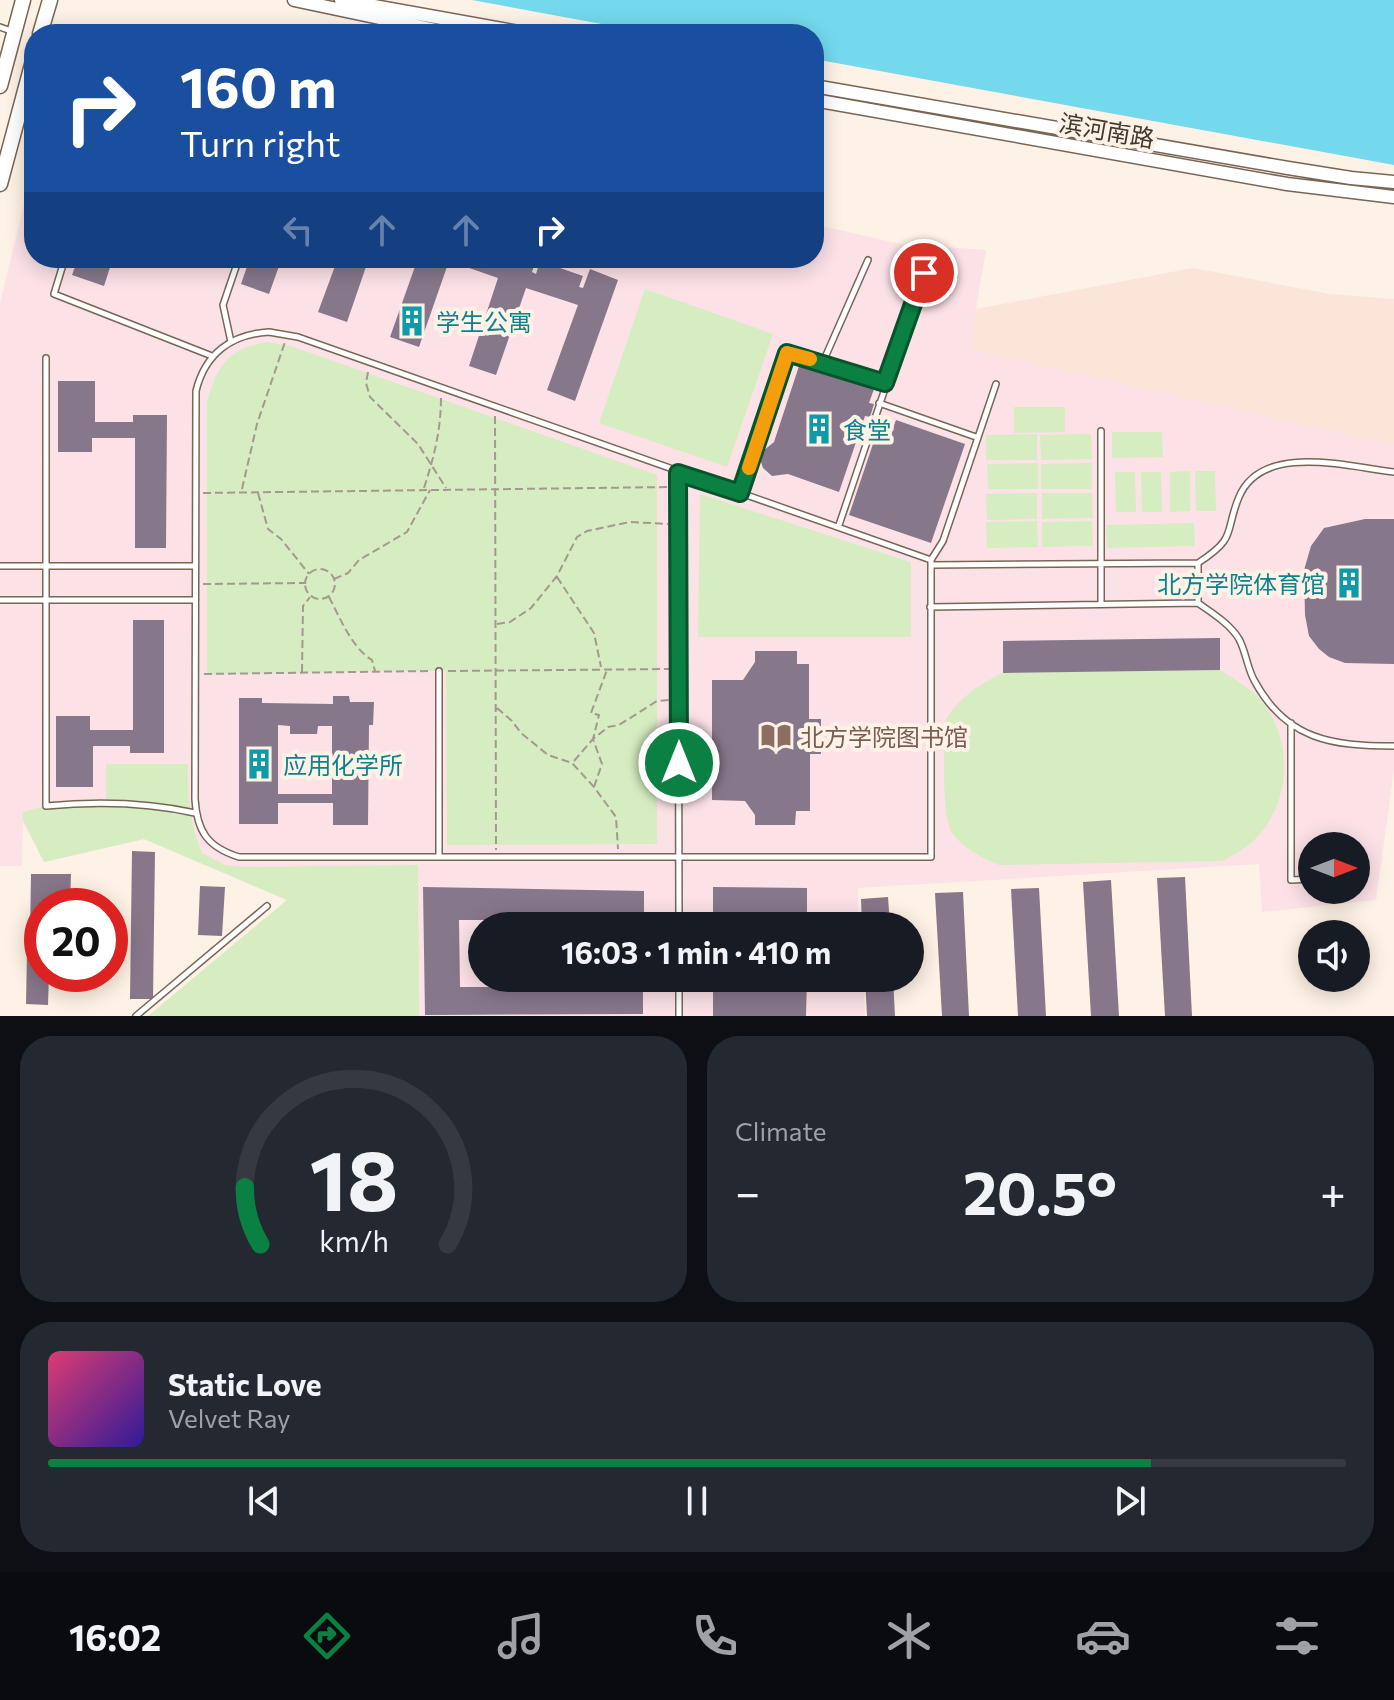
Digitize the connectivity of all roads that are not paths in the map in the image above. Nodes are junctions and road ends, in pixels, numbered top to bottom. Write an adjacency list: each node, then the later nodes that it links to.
1 (23, 0): 8 (main road)
2 (50, 0): 5 (main road)
3 (294, 0): 6 (main road)
4 (341, 0): 7 (main road)
5 (43, 24)
6 (408, 24)
7 (474, 24)
8 (7, 30): 9 (main road)
9 (0, 86)
10 (824, 88): 13 (main road, 滨河南路)
11 (24, 94): 14 (main road)
12 (824, 102): 15 (main road, 滨河南路)
13 (1394, 182)
14 (0, 184)
15 (1394, 197)
16 (868, 260): 23 (lane)
17 (62, 268): 21 (lane)
18 (236, 268): 20 (lane)
19 (954, 277): 24 (lane)
20 (231, 342): 21 (lane); 30 (lane)
21 (212, 356): 38 (lane)
22 (46, 358): 37 (lane)
23 (823, 362): 24 (lane); 31 (lane)
24 (885, 383): 26 (lane)
25 (996, 384): 28 (lane)
26 (879, 403): 28 (lane); 32 (lane)
27 (1101, 431): 34 (lane)
28 (976, 437): 33 (lane)
29 (1394, 472): 35 (lane)
30 (678, 473): 31 (lane); 50 (lane)
31 (740, 493): 32 (lane)
32 (839, 525): 33 (lane)
33 (931, 562): 34 (lane); 44 (lane)
34 (1101, 563): 35 (lane); 43 (lane)
35 (1198, 563): 42 (lane)
36 (0, 566): 37 (lane)
37 (46, 566): 38 (lane); 40 (lane)
38 (195, 566): 41 (lane)
39 (0, 600): 40 (lane)
40 (46, 600): 41 (lane); 48 (lane)
41 (195, 600): 48 (lane)
42 (1198, 603): 43 (lane); 46 (lane)
43 (1101, 604): 44 (lane)
44 (930, 607): 50 (lane)
45 (439, 671): 49 (lane)
46 (1291, 722): 47 (lane); 51 (lane)
47 (1394, 746)
48 (196, 813): 49 (lane)
49 (439, 857): 50 (lane)
50 (679, 858): 53 (lane)
51 (1298, 880)
52 (267, 906): 55 (lane)
53 (679, 912)
54 (679, 992): 56 (lane)
55 (136, 1016)
56 (679, 1016)

